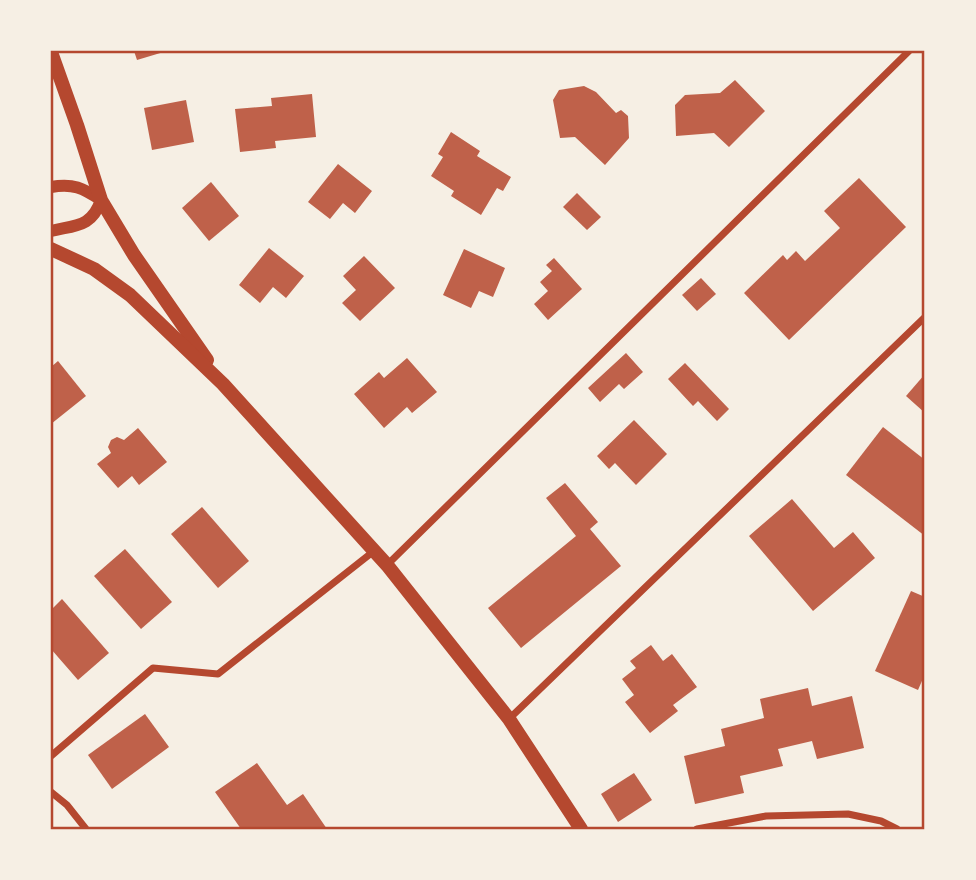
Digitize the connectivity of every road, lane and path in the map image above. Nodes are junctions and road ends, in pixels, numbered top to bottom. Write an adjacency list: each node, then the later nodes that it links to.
1 (909, 51): 10 (street)
2 (51, 52): 4 (main road)
3 (51, 187): 4 (street)
4 (101, 200): 5 (street); 8 (main road)
5 (51, 231)
6 (52, 250): 8 (main road)
7 (925, 317): 11 (street)
8 (223, 384): 9 (main road)
9 (374, 551): 10 (main road); 12 (street)
10 (387, 565): 11 (main road)
11 (509, 719): 15 (main road)
12 (51, 755)
13 (51, 792): 14 (street)
14 (86, 829)
15 (581, 829)
16 (697, 829): 17 (street)
17 (897, 829)

